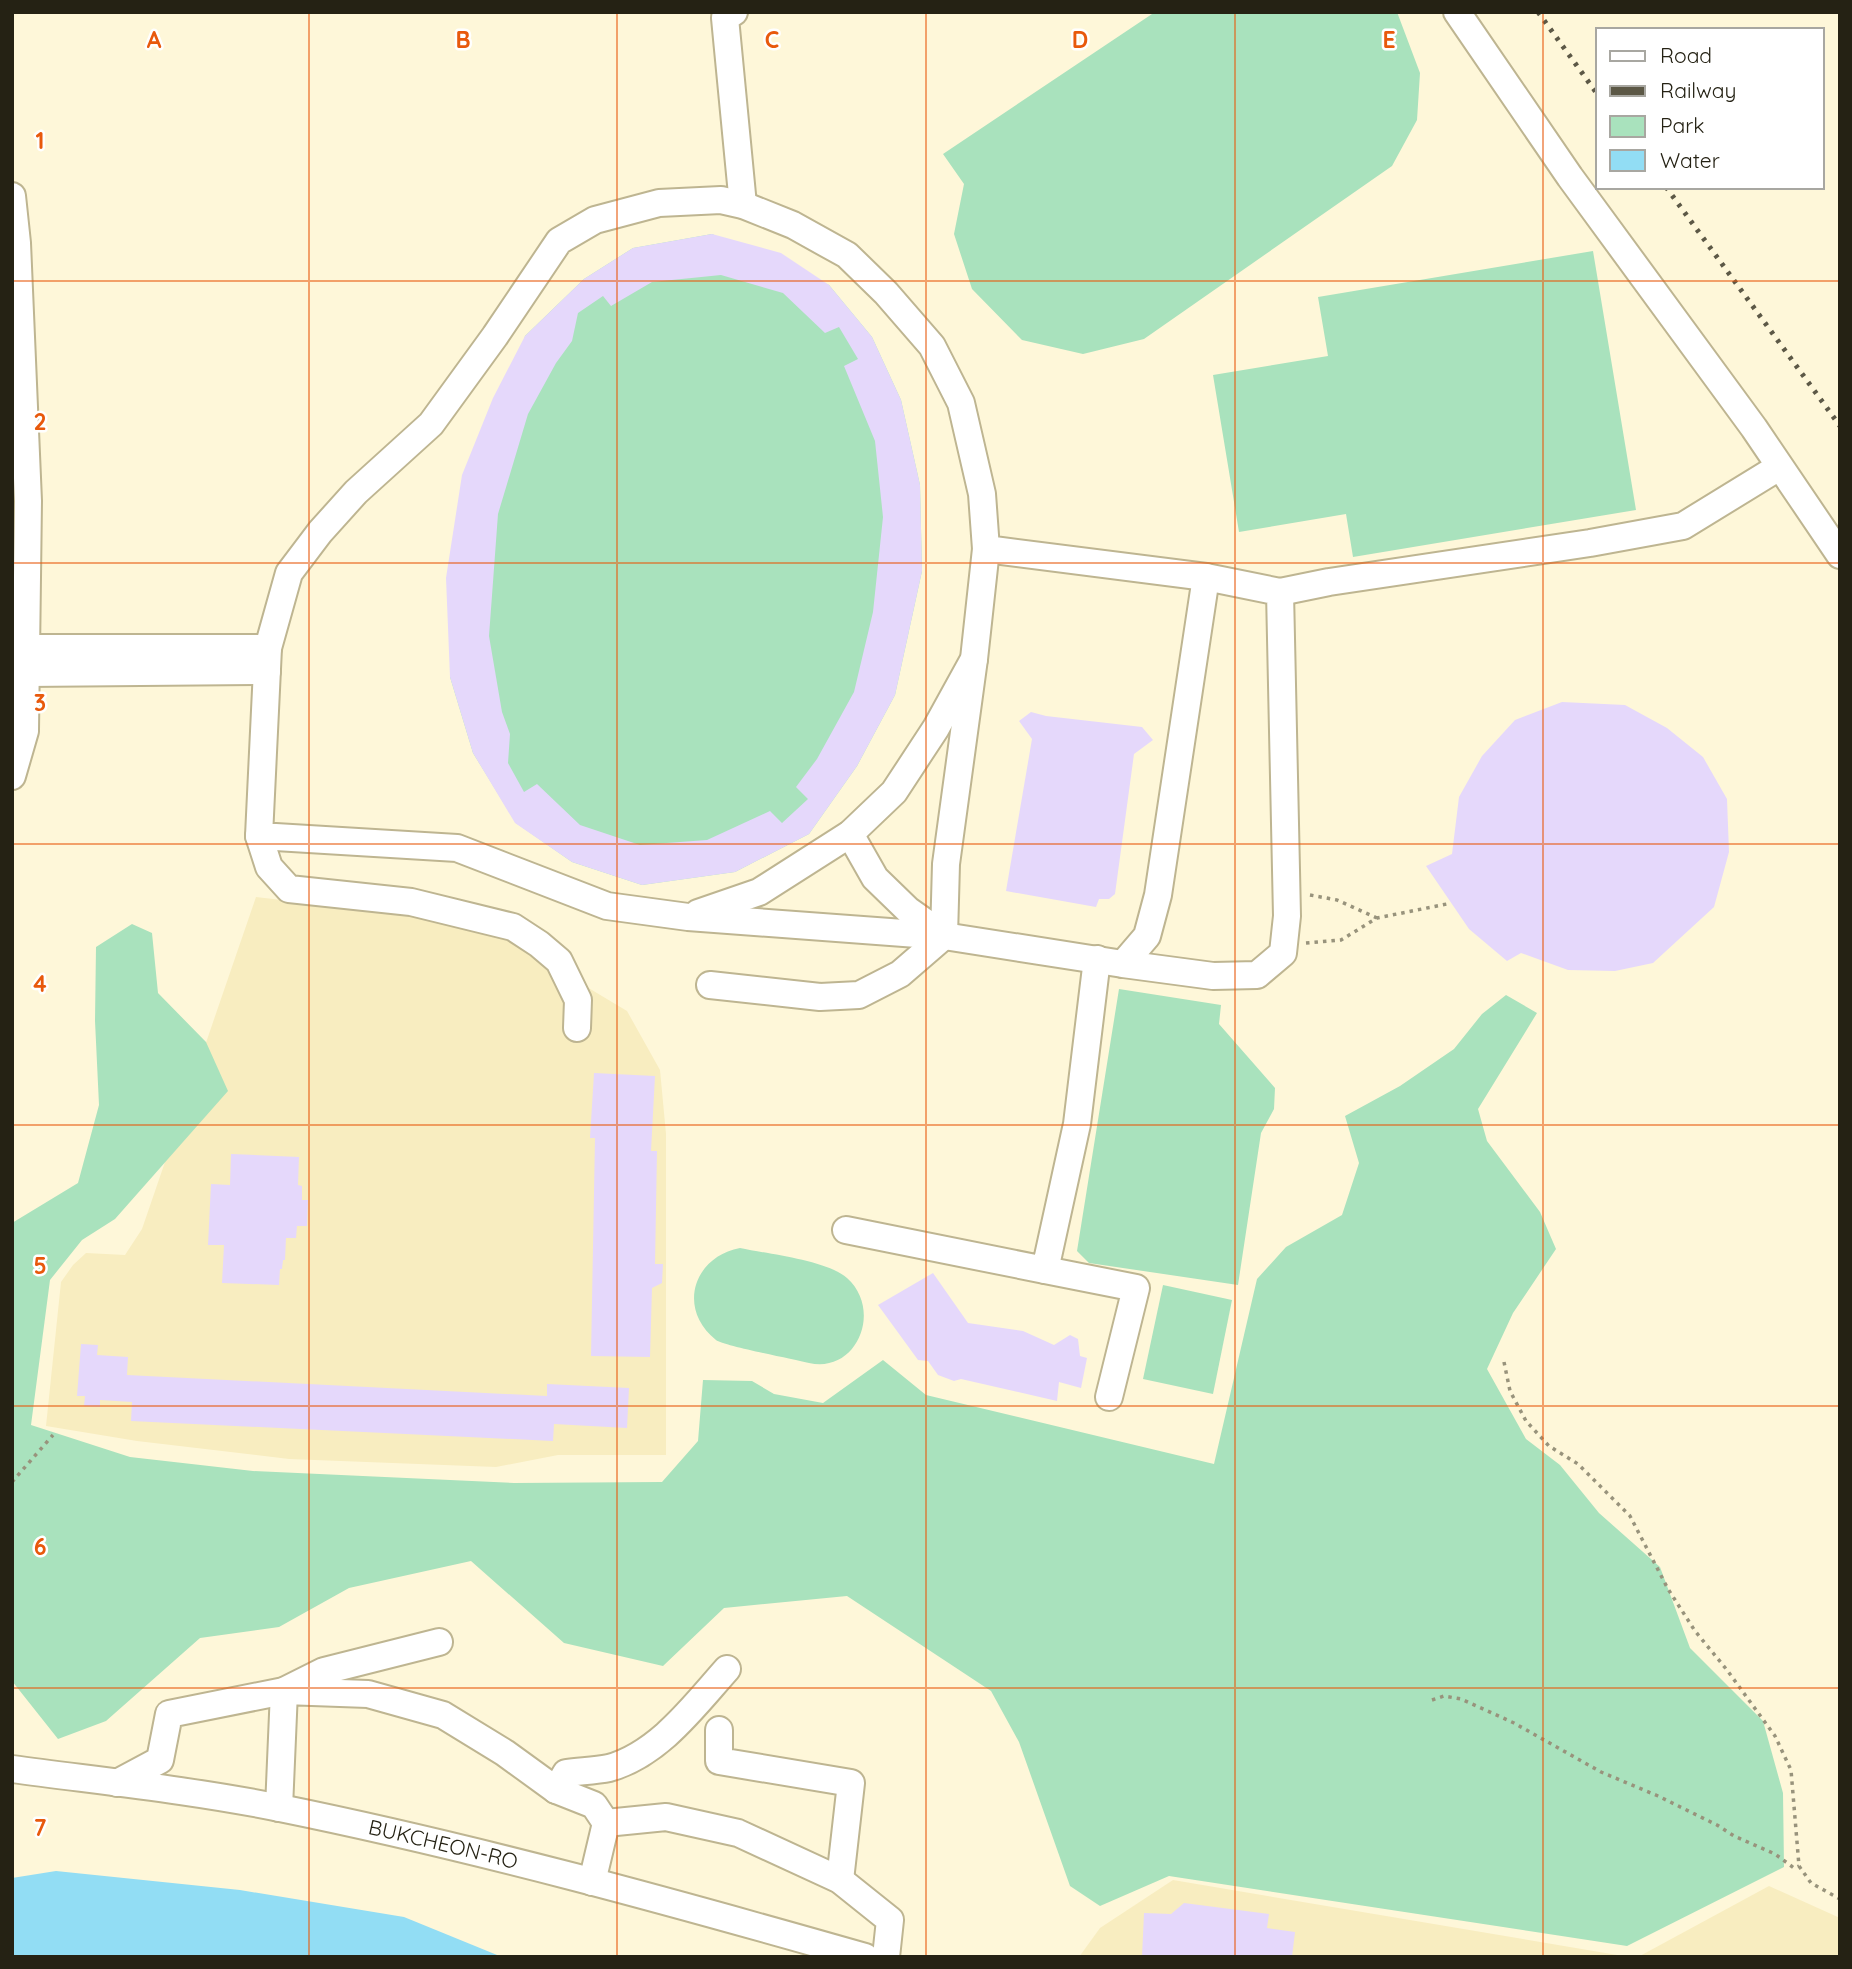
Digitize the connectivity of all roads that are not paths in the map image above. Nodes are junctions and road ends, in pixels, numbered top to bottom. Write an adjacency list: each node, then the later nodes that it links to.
1 (734, 12): 4 (street)
2 (1457, 12): 5 (street)
3 (12, 196): 12 (street)
4 (743, 205): 6 (street); 11 (street)
5 (1779, 467): 7 (street); 9 (street)
6 (986, 549): 8 (street); 10 (street)
7 (1840, 555)
8 (1206, 577): 9 (street); 19 (street)
9 (1280, 592): 19 (street)
10 (974, 659): 14 (street); 17 (street)
11 (267, 660): 12 (street); 15 (street)
12 (23, 663): 13 (street)
13 (12, 776)
14 (850, 834): 16 (street); 17 (street)
15 (258, 835): 16 (street); 21 (street)
16 (688, 917): 17 (street)
17 (944, 936): 18 (street); 20 (street)
18 (1097, 959): 19 (street); 23 (street)
19 (1123, 964)
20 (710, 985)
21 (577, 1028)
22 (846, 1230): 23 (street)
23 (1045, 1270): 24 (street)
24 (1109, 1397)
25 (439, 1642): 27 (street)
26 (727, 1669): 31 (street)
27 (284, 1690): 30 (street); 31 (street); 32 (street)
28 (719, 1730): 34 (street)
29 (12, 1769): 30 (street, BUKCHEON-RO)
30 (117, 1783): 32 (street, BUKCHEON-RO)
31 (556, 1790): 33 (street)
32 (279, 1808): 35 (street, BUKCHEON-RO)
33 (606, 1823): 34 (street); 35 (street)
34 (840, 1880): 37 (street)
35 (592, 1882): 36 (street, BUKCHEON-RO)
36 (865, 1957)
37 (886, 1957)

